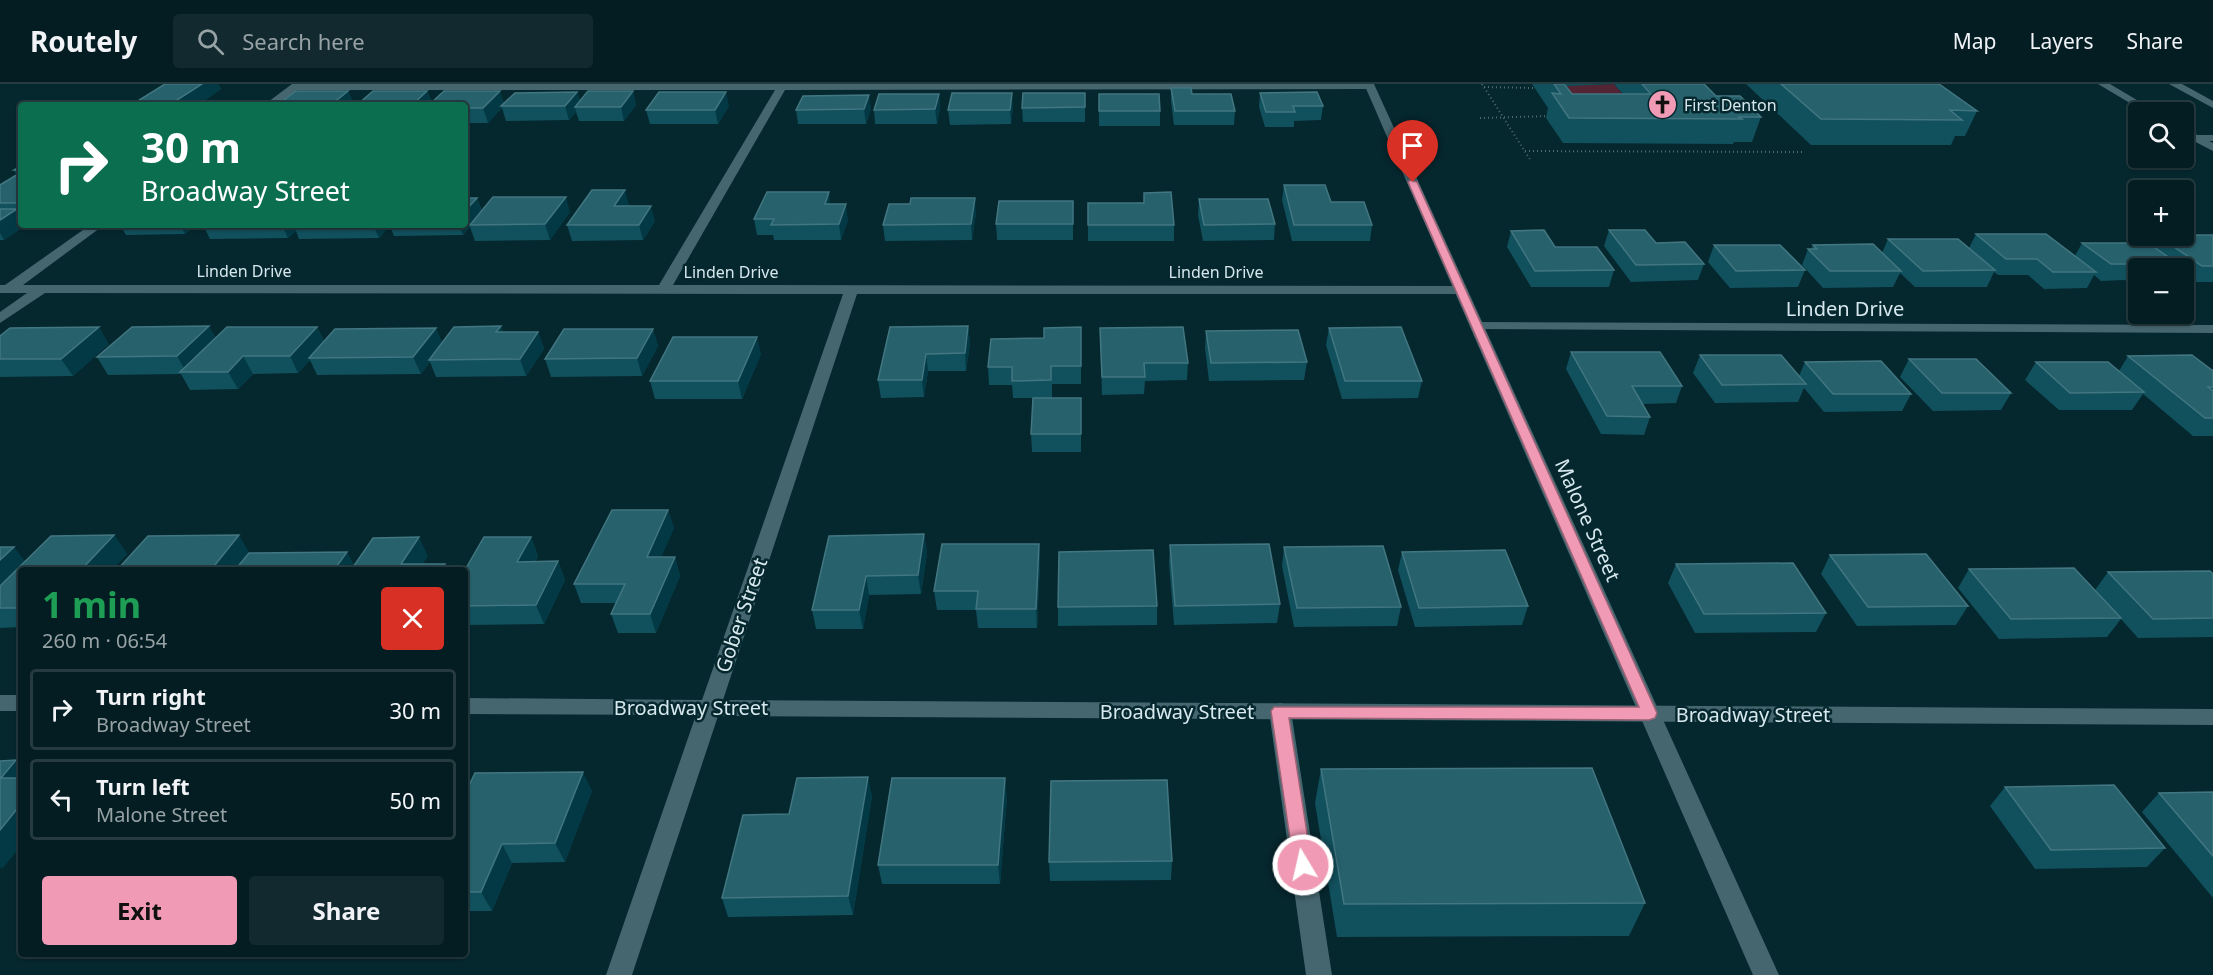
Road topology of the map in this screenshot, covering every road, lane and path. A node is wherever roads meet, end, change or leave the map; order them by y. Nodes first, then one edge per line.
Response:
1 (2103, 84) edge
2 (2174, 84) edge
3 (297, 85) edge
4 (782, 85) edge
5 (1370, 85) edge
6 (1483, 86) edge
7 (1534, 88) dead end
8 (273, 102) edge
9 (2134, 102) edge
10 (2213, 105) edge
11 (1554, 116) edge
12 (1480, 118) dead end
13 (1503, 118) junction
14 (2196, 138) joint
15 (2213, 138) edge
16 (2213, 148) edge
17 (1525, 152) junction
18 (1804, 152) dead end
19 (1531, 161) dead end
20 (94, 228) edge
21 (4, 289) edge
22 (42, 289) junction
23 (664, 290) junction
24 (850, 290) junction
25 (1461, 290) junction
26 (0, 319) edge
27 (1477, 326) junction
28 (2213, 329) edge
29 (0, 703) edge
30 (18, 703) edge
31 (468, 706) edge
32 (710, 707) junction
33 (1280, 711) junction
34 (1649, 713) junction
35 (2213, 717) edge
36 (620, 975) edge
37 (1319, 975) edge
38 (1766, 975) edge

1 - 9 street
2 - 10 street
3 - 4 street
3 - 8 street
4 - 5 street
4 - 23 street
5 - 25 street, Malone Street
6 - 7 path
6 - 13 path
11 - 13 path
12 - 13 path
13 - 17 path
14 - 15 street
14 - 16 street
17 - 18 path
17 - 19 path
20 - 21 street
21 - 22 street, Linden Drive
22 - 23 street, Linden Drive
22 - 26 street
23 - 24 street, Linden Drive
24 - 25 street, Linden Drive
24 - 32 street, Gober Street
25 - 27 street, Malone Street
27 - 28 street, Linden Drive
27 - 34 street, Malone Street
29 - 30 street
31 - 32 street, Broadway Street
32 - 33 street, Broadway Street
32 - 36 street, Gober Street
33 - 34 street, Broadway Street
33 - 37 street
34 - 35 street, Broadway Street
34 - 38 street, Malone Street

